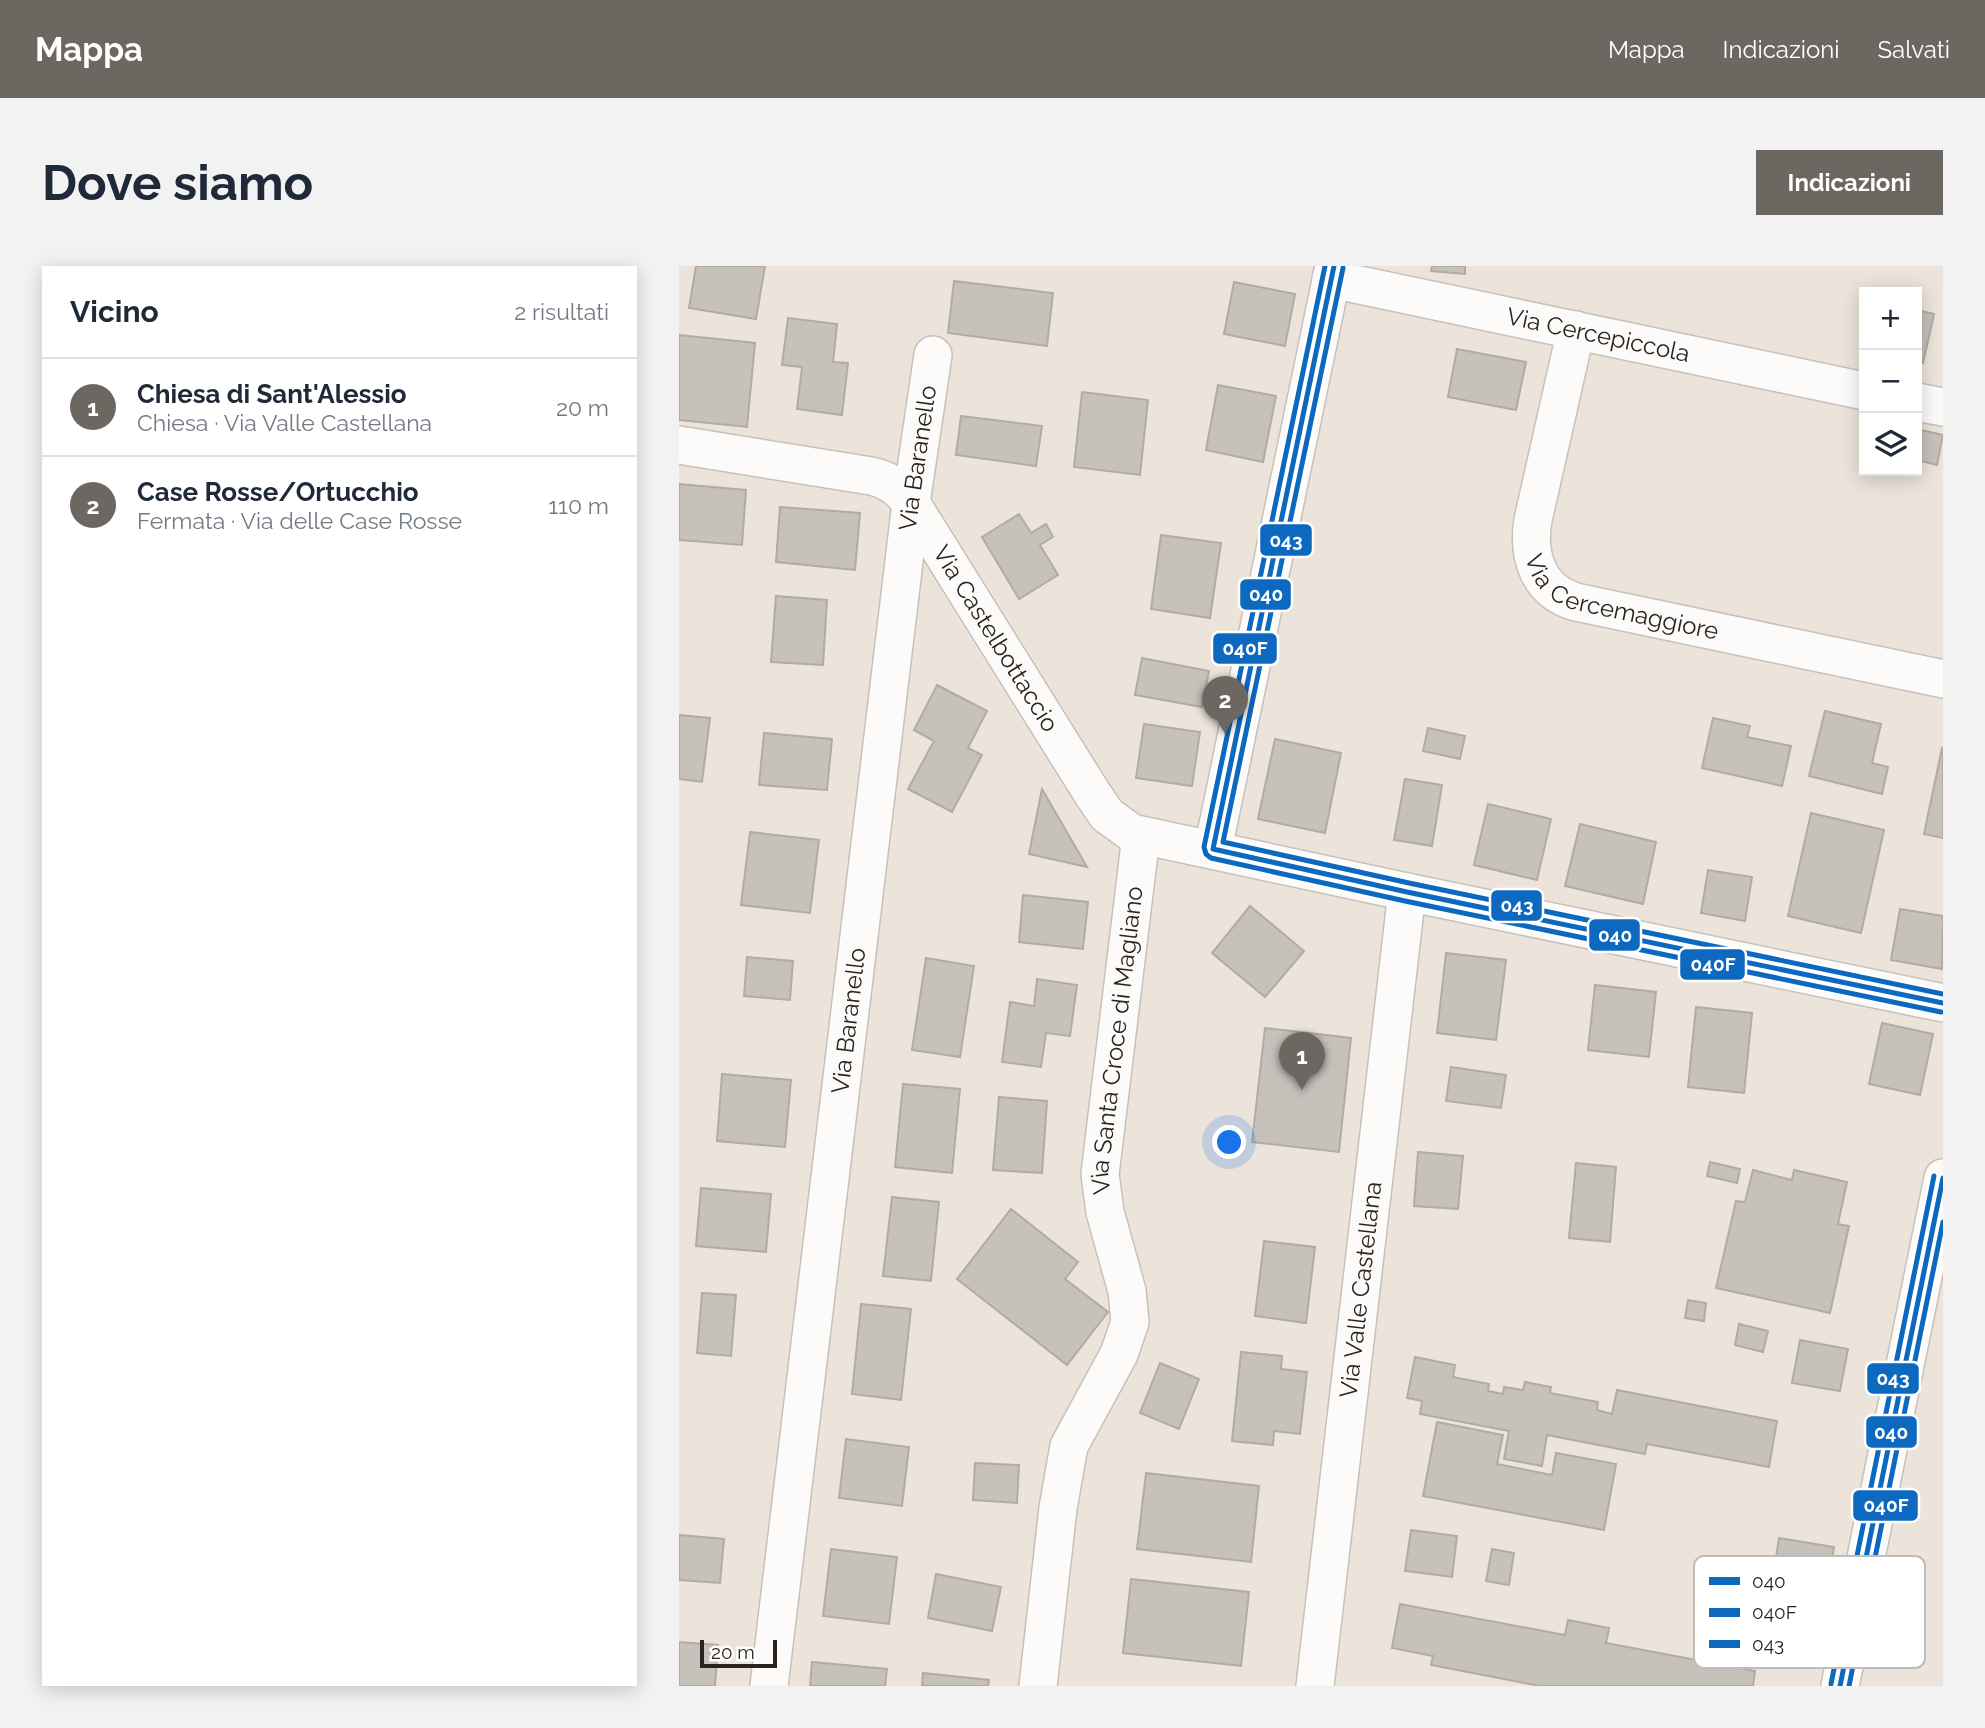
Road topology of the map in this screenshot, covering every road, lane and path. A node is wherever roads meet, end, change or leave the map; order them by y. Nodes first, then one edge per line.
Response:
1 (1332, 272) edge
2 (1576, 330) junction
3 (933, 355) dead end
4 (1859, 390) edge
5 (1922, 403) edge
6 (1943, 407) edge
7 (679, 445) edge
8 (911, 503) junction
9 (1943, 679) edge
10 (1141, 836) junction
11 (1213, 849) junction
12 (1407, 892) junction
13 (1943, 1003) edge
14 (1943, 1178) edge
15 (1932, 1291) edge
16 (1870, 1556) edge
17 (1844, 1668) edge
18 (769, 1686) edge
19 (1038, 1686) edge
20 (1315, 1686) edge
21 (1840, 1686) edge

1 - 2 street, Via Cercepiccola
1 - 11 street
2 - 4 street, Via Cercepiccola
2 - 9 street, Via Cercemaggiore
3 - 8 street, Via Baranello
5 - 6 street
7 - 8 street, Via Castelbottaccio
8 - 10 street, Via Castelbottaccio
8 - 18 street, Via Baranello
10 - 11 street, Via Castelbottaccio
10 - 19 street, Via Santa Croce di Magliano
11 - 12 street, Via Castelbottaccio
12 - 13 street, Via Castelbottaccio
12 - 20 street, Via Valle Castellana
14 - 15 street
15 - 16 street
17 - 21 street

